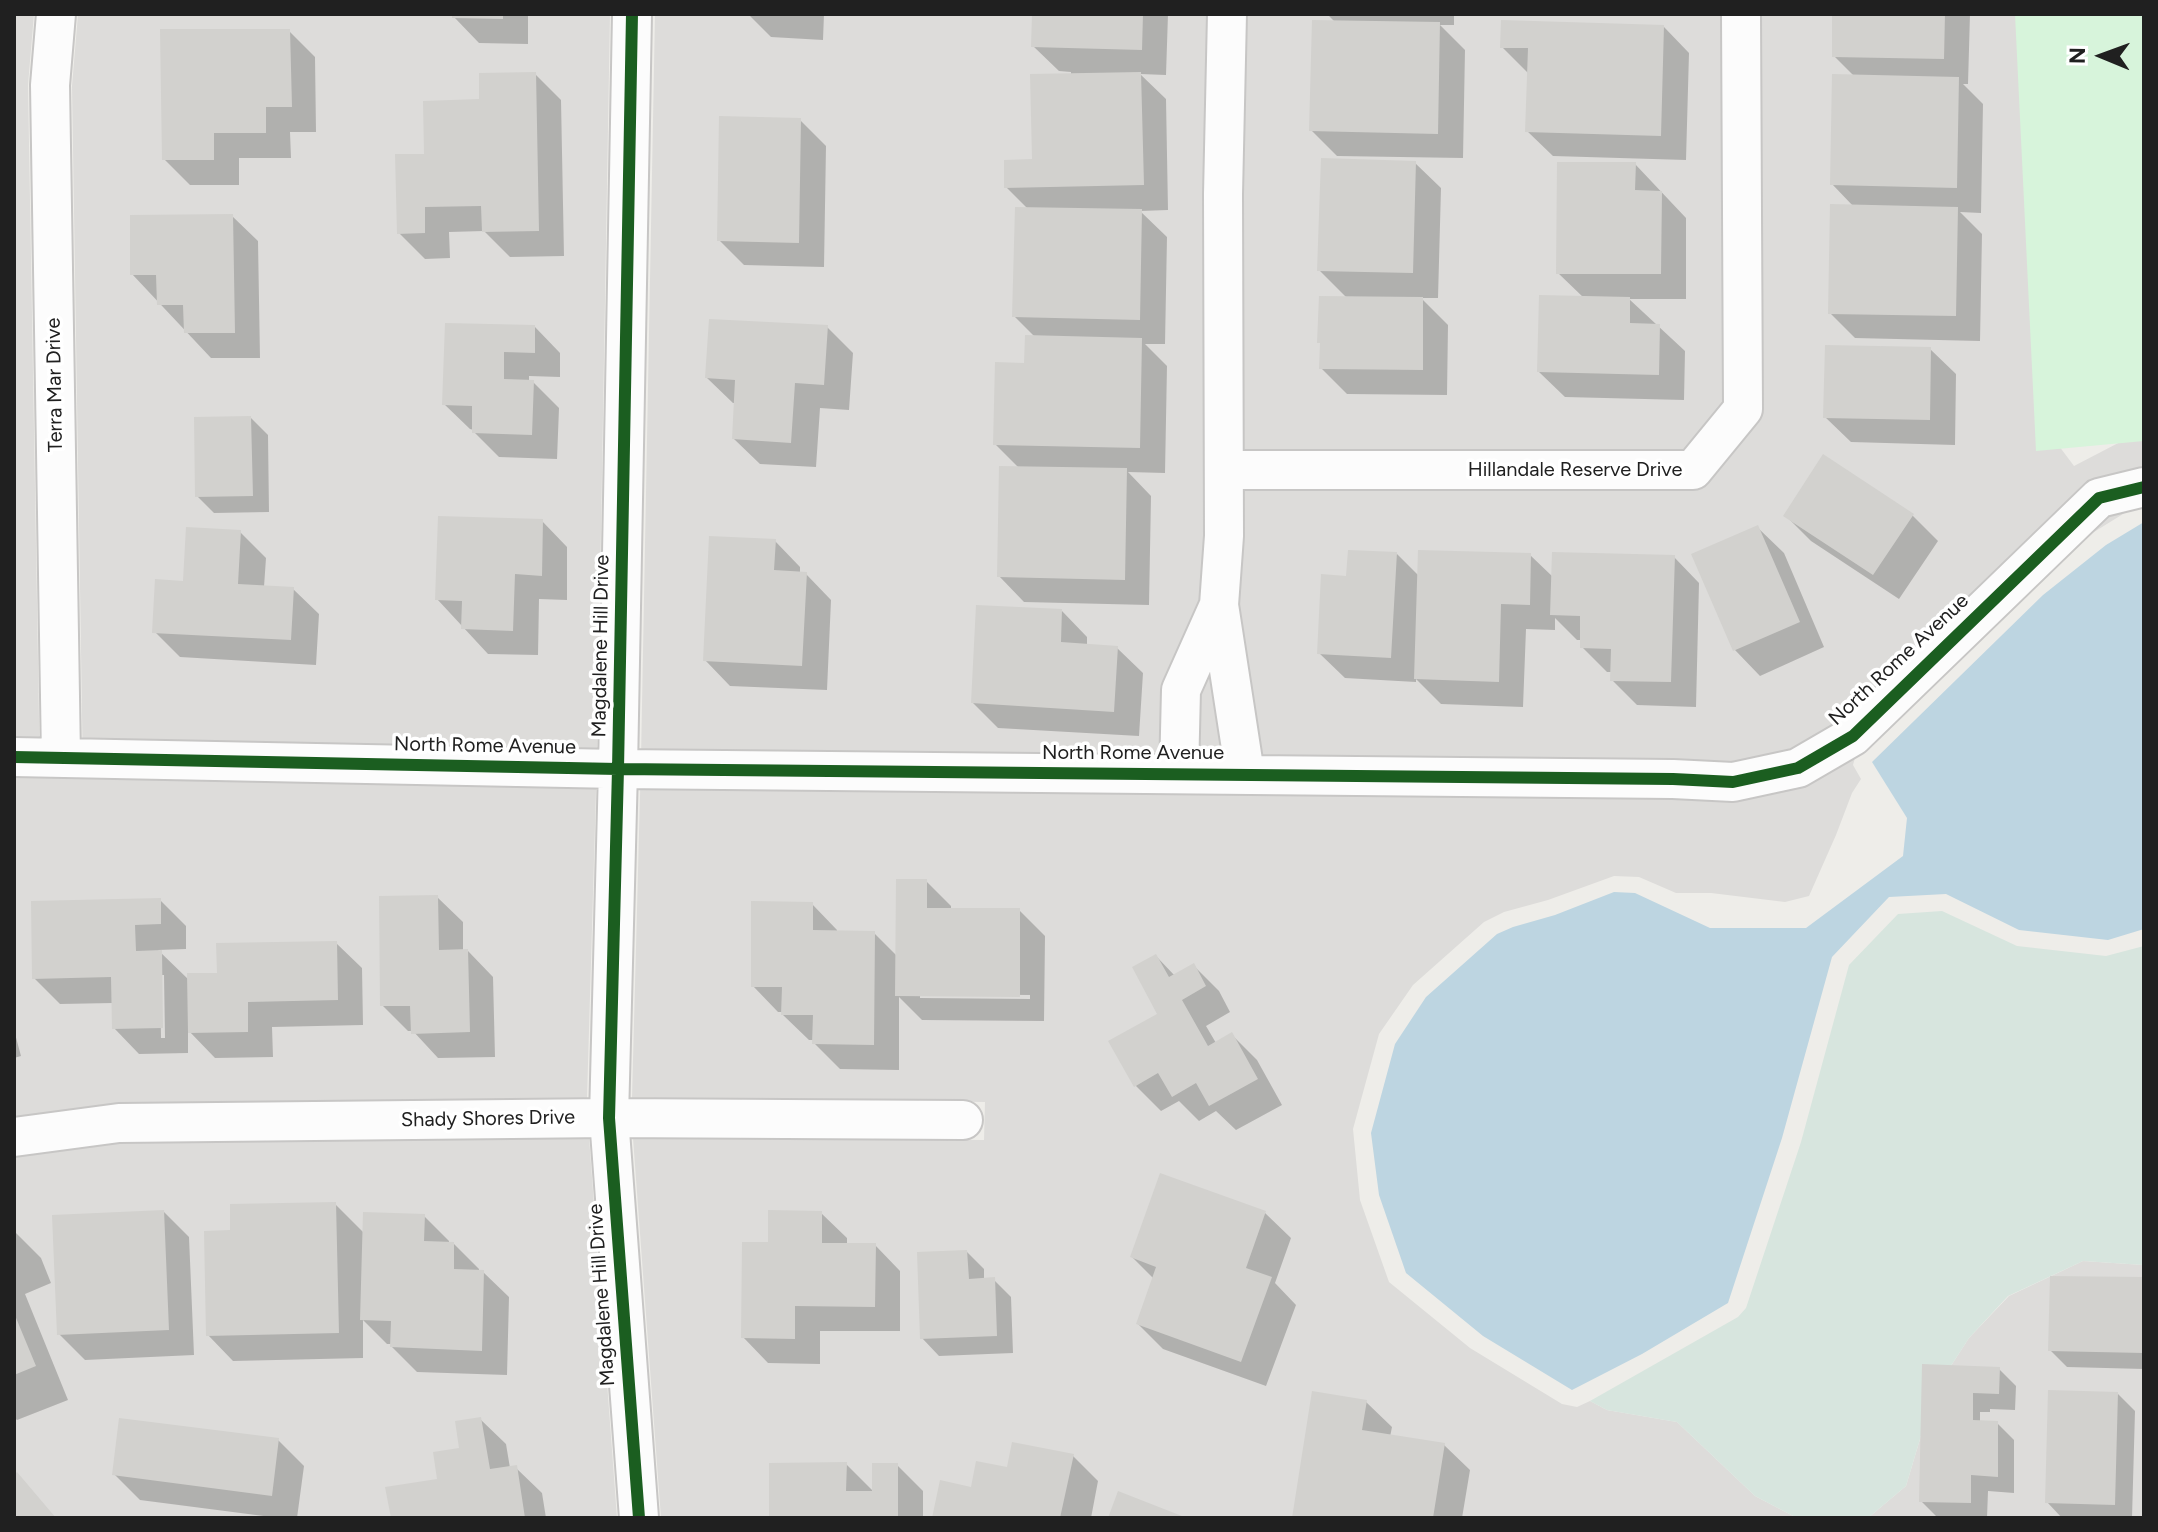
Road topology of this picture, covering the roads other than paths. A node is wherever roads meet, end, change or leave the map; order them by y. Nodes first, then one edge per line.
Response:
1 (56, 14) edge
2 (632, 14) edge
3 (1227, 14) edge
4 (1741, 14) edge
5 (1224, 470) junction
6 (2144, 487) edge
7 (1219, 605) junction
8 (14, 757) edge
9 (61, 757) junction
10 (618, 769) junction
11 (1179, 774) junction
12 (1245, 774) junction
13 (609, 1118) junction
14 (963, 1120) dead end
15 (14, 1137) edge
16 (639, 1518) edge

1 - 9 street, Terra Mar Drive
2 - 10 street, Magdalene Hill Drive
3 - 5 street
4 - 5 street, Hillandale Reserve Drive
5 - 7 street
6 - 12 street, North Rome Avenue
7 - 11 street
7 - 12 street
8 - 9 street, North Rome Avenue
9 - 10 street, North Rome Avenue
10 - 11 street, North Rome Avenue
10 - 13 street, Magdalene Hill Drive
11 - 12 street, North Rome Avenue
13 - 14 street, Shady Shores Drive
13 - 15 street, Shady Shores Drive
13 - 16 street, Magdalene Hill Drive

